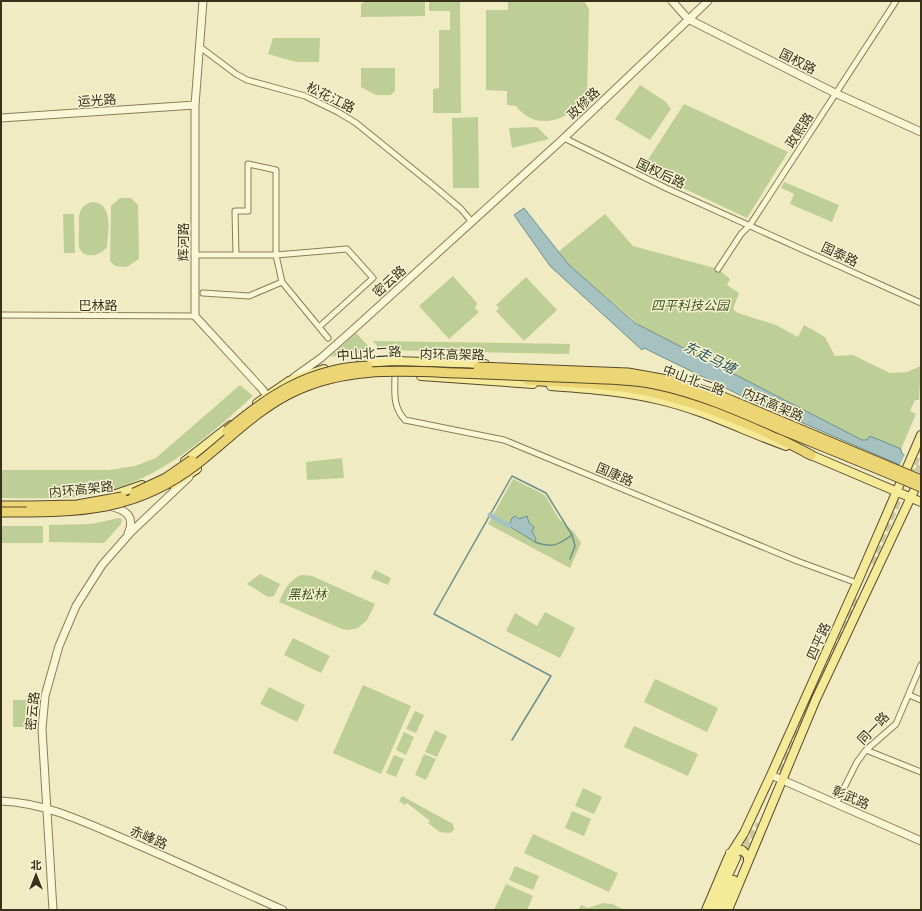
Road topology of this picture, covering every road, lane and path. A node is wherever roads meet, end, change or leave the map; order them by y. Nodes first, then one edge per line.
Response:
1 (203, 1) edge
2 (672, 1) edge
3 (708, 1) edge
4 (896, 1) edge
5 (688, 19) junction
6 (200, 47) junction
7 (836, 93) junction
8 (195, 105) junction
9 (1, 118) edge
10 (921, 132) edge
11 (564, 138) junction
12 (472, 222) junction
13 (750, 225) junction
14 (195, 255) junction
15 (236, 255) junction
16 (276, 255) junction
17 (718, 269) dead end
18 (282, 282) junction
19 (203, 293) dead end
20 (921, 303) edge
21 (1, 315) edge
22 (195, 316) junction
23 (319, 327) junction
24 (328, 338) dead end
25 (321, 358) junction
26 (322, 369) junction
27 (442, 372) junction
28 (395, 374) junction
29 (289, 381) junction
30 (267, 395) junction
31 (274, 406) junction
32 (921, 436) edge
33 (811, 455) junction
34 (198, 468) junction
35 (921, 476) tunnel mouth
36 (902, 481) junction
37 (919, 486) edge
38 (897, 491) junction
39 (910, 497) junction
40 (921, 502) edge
41 (1, 503) edge
42 (1, 506) edge
43 (113, 507) junction
44 (1, 512) edge
45 (126, 536) junction
46 (857, 583) junction
47 (921, 665) edge
48 (909, 695) junction
49 (921, 700) edge
50 (866, 750) junction
51 (921, 772) edge
52 (771, 776) junction
53 (782, 781) junction
54 (1, 801) edge
55 (836, 804) junction
56 (46, 808) junction
57 (921, 841) edge
58 (739, 858) junction
59 (53, 910) edge
60 (283, 910) edge
61 (706, 910) edge
62 (712, 910) edge
63 (720, 910) edge
64 (728, 910) edge

1 - 6 street
2 - 5 street, 国权路
3 - 5 street, 政修路
4 - 7 street, 政熙路
5 - 7 street, 国权路
5 - 11 street, 政修路
6 - 8 street, 辉河路
6 - 12 street, 松花江路
7 - 10 street, 国权路
7 - 13 street, 政熙路
8 - 9 street, 运光路
8 - 14 street, 辉河路
11 - 12 street, 政修路
11 - 13 street, 国权后路
12 - 25 street, 密云路
13 - 17 street, 政熙路
13 - 20 street, 国泰路
14 - 15 street
14 - 22 street, 辉河路
15 - 16 street
15 - 16 street
16 - 18 street
16 - 23 street
18 - 19 street
18 - 23 street
21 - 22 street, 巴林路
22 - 30 street
23 - 24 street
25 - 26 street
25 - 29 street, 密云路
26 - 29 main road, 中山北二路
26 - 36 main road, 中山北二路
27 - 33 highway, bridge
27 - 37 highway, 内环高架路, bridge
27 - 44 highway, 内环高架路, bridge
28 - 31 main road, 中山北二路
28 - 33 main road, 中山北二路
28 - 46 street, 国康路
29 - 30 main road, 中山北二路
30 - 31 street
30 - 41 main road, 中山北二路
31 - 34 main road, 中山北二路
32 - 36 main road, 四平路
33 - 38 main road, 中山北二路
34 - 43 main road, 中山北二路
34 - 45 street, 密云路
35 - 37 main road, 四平路
36 - 37 main road, 中山北二路
36 - 38 main road, 四平路
37 - 39 main road, 四平路
37 - 42 highway, 内环高架路, bridge
38 - 39 main road, 中山北二路
38 - 46 main road, 四平路
39 - 40 main road, 中山北二路
39 - 53 main road, 四平路
43 - 44 main road, 中山北二路
43 - 45 street
45 - 56 street, 密云路
46 - 52 main road, 四平路
47 - 48 street, 同一路
48 - 49 street
48 - 50 street, 同一路
50 - 51 street
50 - 55 street, 同一路
52 - 53 street, 彰武路
52 - 58 main road, 四平路
53 - 55 street, 彰武路
53 - 58 main road, 四平路
54 - 56 street, 赤峰路
55 - 57 street, 彰武路
56 - 59 street, 密云路
56 - 60 street, 赤峰路
58 - 61 main road, 四平路
58 - 62 main road
58 - 63 main road
58 - 64 main road, 四平路

